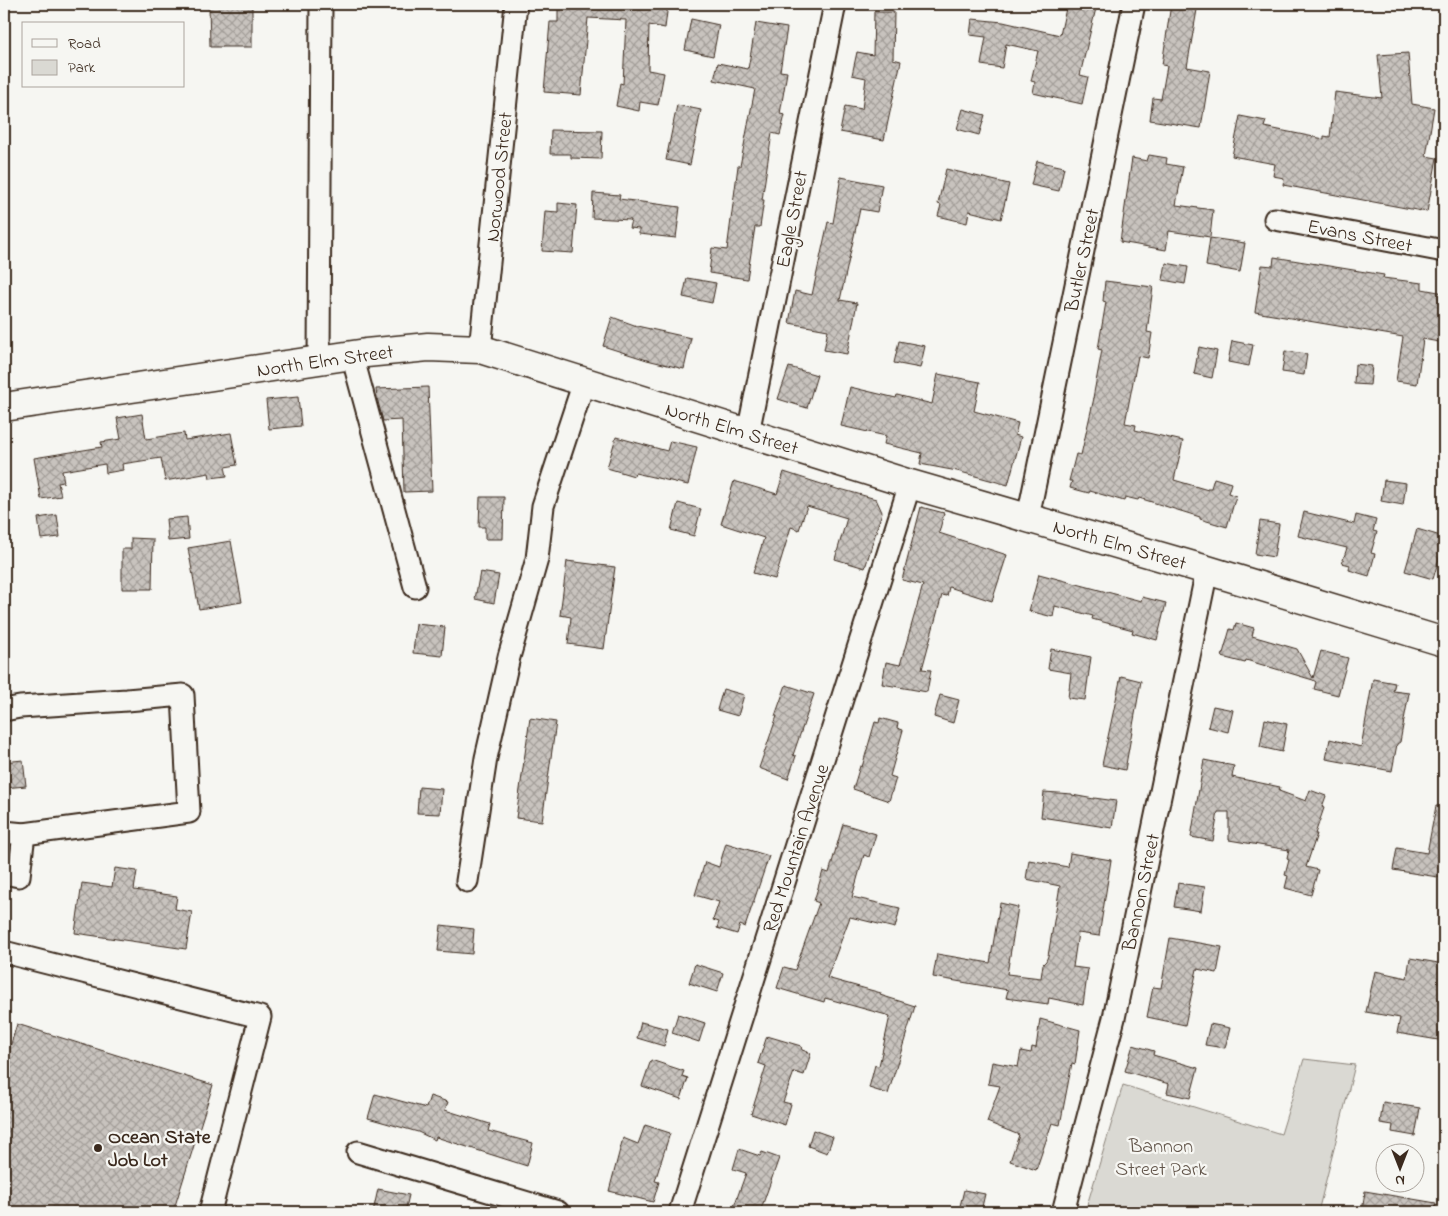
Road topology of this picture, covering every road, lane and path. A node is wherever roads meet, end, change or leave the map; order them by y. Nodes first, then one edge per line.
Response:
1 (320, 4) edge
2 (516, 4) edge
3 (835, 4) edge
4 (1134, 4) edge
5 (1276, 219) dead end
6 (1444, 251) edge
7 (480, 350) junction
8 (352, 355) junction
9 (319, 361) junction
10 (584, 382) junction
11 (4, 407) edge
12 (748, 433) junction
13 (910, 484) junction
14 (1028, 517) junction
15 (1207, 570) junction
16 (415, 587) dead end
17 (1444, 642) edge
18 (4, 710) edge
19 (14, 832) edge
20 (4, 873) edge
21 (467, 881) dead end
22 (4, 952) edge
23 (358, 1152) dead end
24 (210, 1212) edge
25 (558, 1212) edge
26 (680, 1212) edge
27 (1063, 1212) edge

1 - 9 street
2 - 7 street, Norwood Street
3 - 12 street, Eagle Street
4 - 14 street, Butler Street
5 - 6 street, Evans Street
7 - 8 main road, North Elm Street
7 - 10 main road, North Elm Street
8 - 9 main road, North Elm Street
8 - 16 street
9 - 11 main road, North Elm Street
10 - 12 main road, North Elm Street
10 - 21 street
12 - 13 main road, North Elm Street
13 - 14 main road, North Elm Street
13 - 26 street, Red Mountain Avenue
14 - 15 main road, North Elm Street
15 - 17 main road, North Elm Street
15 - 27 street, Bannon Street
18 - 19 street
19 - 20 street
22 - 24 street
23 - 25 street

